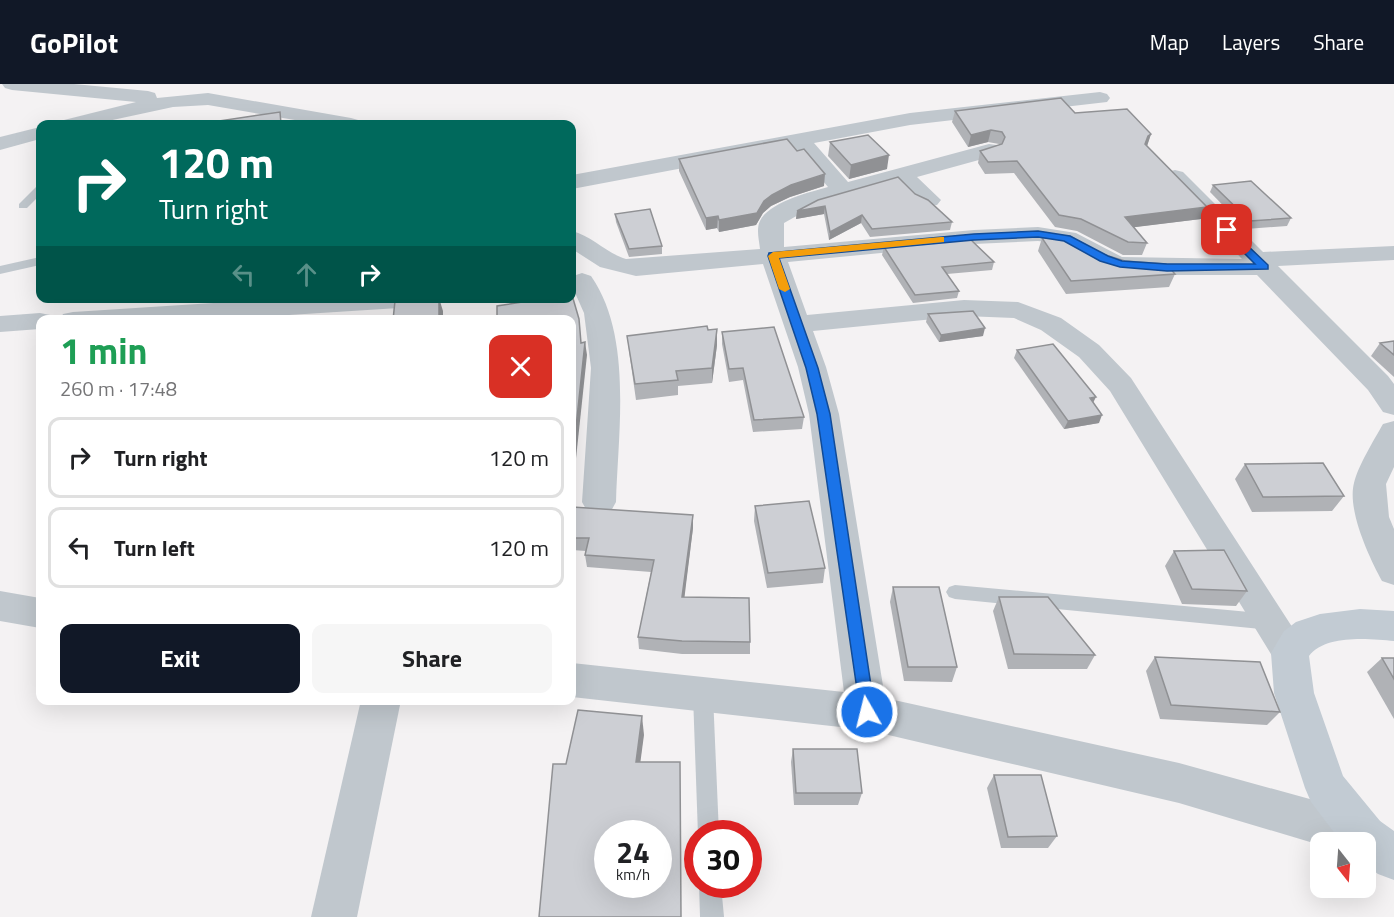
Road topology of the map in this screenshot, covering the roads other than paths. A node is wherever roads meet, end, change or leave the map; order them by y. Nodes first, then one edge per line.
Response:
1 (12, 84) edge
2 (1100, 98) dead end
3 (173, 101) junction
4 (87, 120) edge
5 (328, 120) edge
6 (36, 134) edge
7 (798, 139) junction
8 (0, 144) edge
9 (989, 150) edge
10 (1161, 162) edge
11 (900, 173) junction
12 (576, 181) edge
13 (843, 190) junction
14 (36, 193) edge
15 (929, 200) edge
16 (22, 206) dead end
17 (576, 241) edge
18 (1394, 253) edge
19 (773, 256) junction
20 (36, 262) edge
21 (1260, 263) junction
22 (636, 268) junction
23 (0, 270) edge
24 (577, 282) edge
25 (349, 303) edge
26 (154, 315) edge
27 (36, 321) edge
28 (0, 324) edge
29 (797, 324) junction
30 (1394, 405) edge
31 (1394, 432) edge
32 (599, 502) dead end
33 (1394, 572) edge
34 (955, 592) dead end
35 (0, 606) edge
36 (36, 612) edge
37 (1394, 626) edge
38 (1280, 638) junction
39 (576, 680) edge
40 (703, 694) junction
41 (380, 705) edge
42 (867, 712) junction
43 (708, 820) edge
44 (1379, 847) edge
45 (711, 898) edge
46 (334, 917) edge
47 (712, 917) edge

1 - 3 street
2 - 7 street
3 - 4 street
3 - 5 street
6 - 8 street
7 - 12 street
7 - 13 street
9 - 11 street
10 - 21 street
11 - 13 street
11 - 15 street
13 - 19 street
14 - 16 lane
17 - 22 street
18 - 21 street
19 - 21 street
19 - 22 street
19 - 29 street
20 - 23 lane
21 - 30 street
22 - 24 street
24 - 32 street
25 - 26 street
27 - 28 street
29 - 38 street
29 - 42 street
31 - 33 street
34 - 38 lane
35 - 36 street
37 - 38 main road
38 - 44 main road
39 - 40 street
40 - 42 street
40 - 43 lane
41 - 46 street
42 - 44 street
45 - 47 lane

